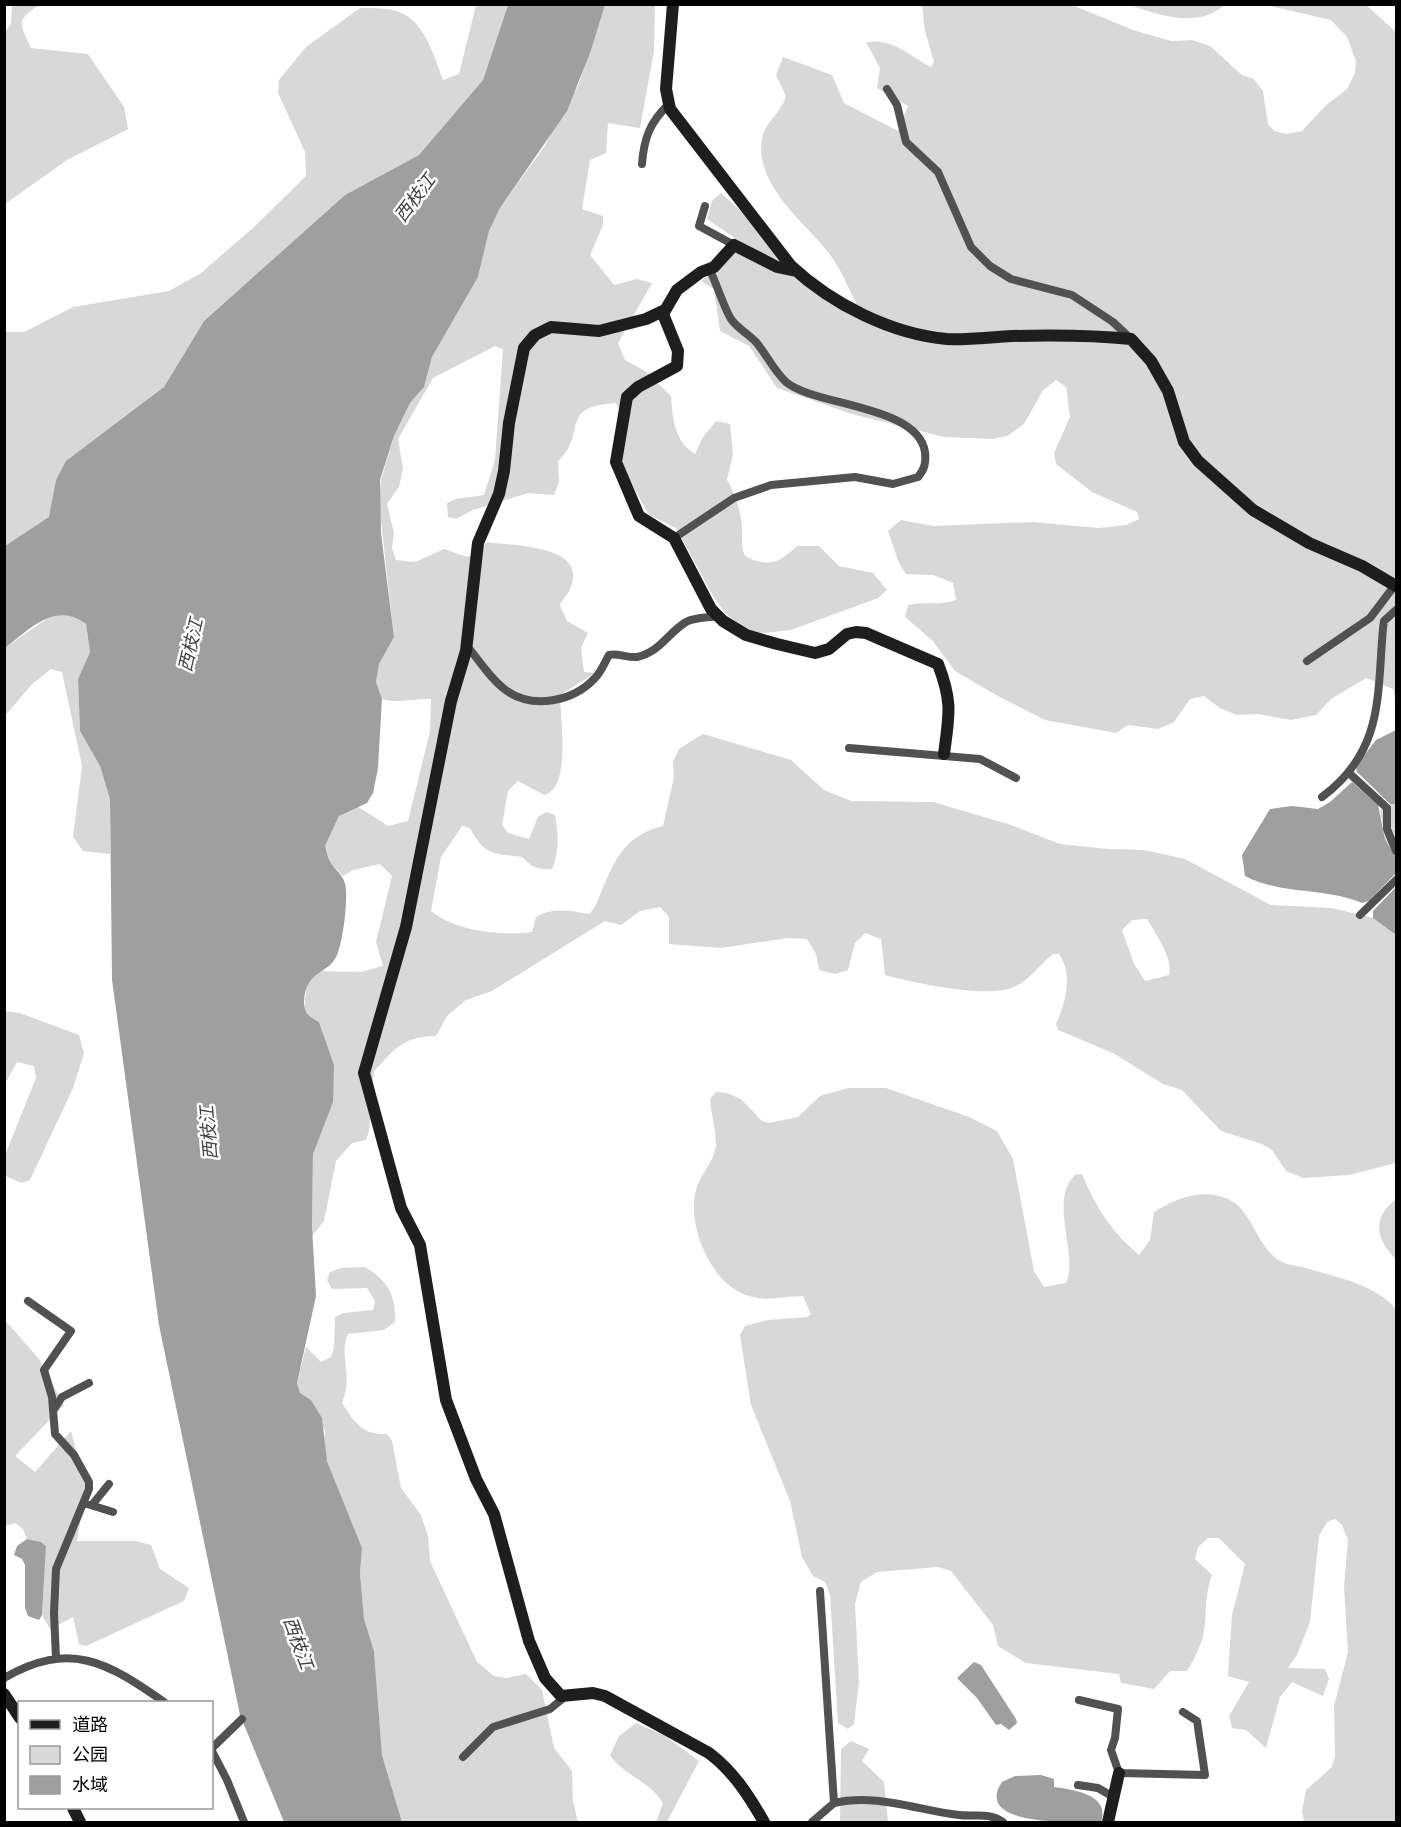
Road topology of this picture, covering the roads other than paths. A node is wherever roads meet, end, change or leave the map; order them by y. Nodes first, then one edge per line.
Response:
1 (673, 4) edge
2 (887, 89) dead end
3 (669, 104) junction
4 (642, 164) dead end
5 (705, 206) dead end
6 (734, 245) junction
7 (710, 268) junction
8 (796, 271) junction
9 (665, 310) junction
10 (1131, 339) junction
11 (674, 538) junction
12 (1396, 585) edge
13 (1396, 610) edge
14 (718, 616) junction
15 (467, 646) junction
16 (1307, 660) dead end
17 (849, 748) dead end
18 (944, 754) junction
19 (1349, 773) junction
20 (1016, 778) dead end
21 (1322, 797) dead end
22 (1396, 851) edge
23 (1396, 880) edge
24 (1360, 915) dead end
25 (28, 1300) dead end
26 (89, 1383) dead end
27 (54, 1409) junction
28 (109, 1484) dead end
29 (88, 1504) junction
30 (113, 1512) dead end
31 (820, 1591) dead end
32 (56, 1658) junction
33 (4, 1678) edge
34 (4, 1694) edge
35 (566, 1696) junction
36 (1079, 1700) dead end
37 (162, 1701) edge
38 (1183, 1712) dead end
39 (18, 1715) edge
40 (242, 1719) dead end
41 (213, 1749) edge
42 (213, 1752) edge
43 (463, 1757) dead end
44 (1119, 1773) junction
45 (1078, 1785) dead end
46 (1115, 1798) junction
47 (834, 1803) junction
48 (244, 1822) edge
49 (764, 1822) edge
50 (812, 1822) edge
51 (1003, 1822) edge
52 (1108, 1822) edge

1 - 3 street
2 - 10 street
3 - 4 street
3 - 8 street
5 - 6 street
6 - 7 street
6 - 8 street
7 - 9 street
7 - 11 street
8 - 10 street
9 - 11 street
9 - 15 street
10 - 12 street
11 - 14 street
12 - 16 street
13 - 19 street
14 - 15 street
14 - 18 street
15 - 35 street
17 - 18 street
18 - 20 street
19 - 21 street
19 - 22 street
23 - 24 street
25 - 27 street
26 - 27 street
27 - 29 street
28 - 29 street
29 - 30 street
29 - 32 street
31 - 47 street
32 - 33 street
32 - 37 street
34 - 39 street
35 - 43 street
35 - 49 street
36 - 44 street
38 - 44 street
40 - 41 street
42 - 48 street
44 - 46 street
45 - 46 street
46 - 52 street
47 - 50 street
47 - 51 street

